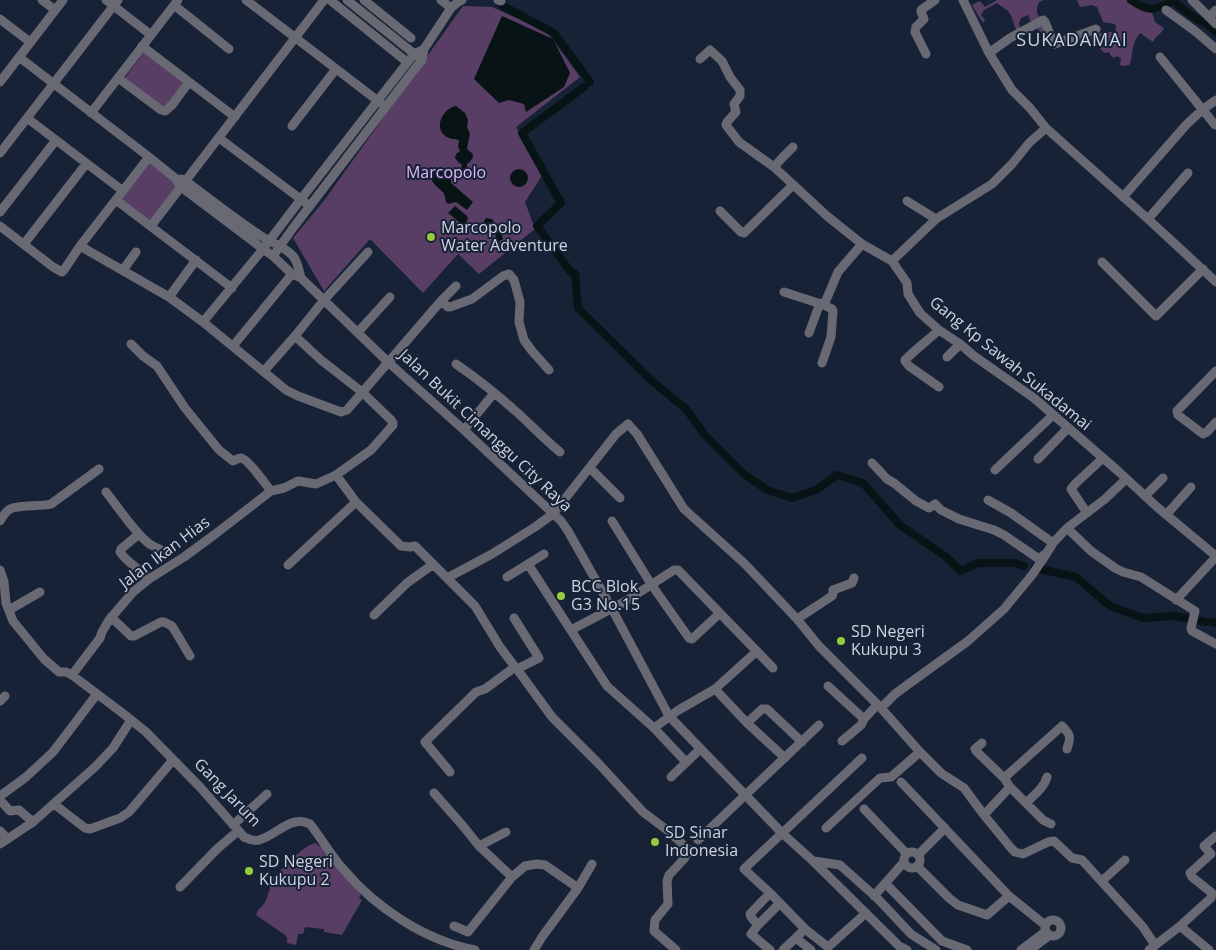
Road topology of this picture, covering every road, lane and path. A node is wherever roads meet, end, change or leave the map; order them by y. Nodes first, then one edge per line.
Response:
1 (42, 0) edge
2 (63, 0) edge
3 (246, 0) edge
4 (324, 0) edge
5 (330, 0) edge
6 (347, 0) edge
7 (364, 0) edge
8 (442, 0) edge
9 (462, 0) edge
10 (935, 0) edge
11 (963, 0) edge
12 (1192, 0) edge
13 (112, 2) edge
14 (176, 2) edge
15 (452, 8) junction
16 (55, 10) junction
17 (1166, 10) dead end
18 (1216, 10) edge
19 (1209, 17) junction
20 (0, 19) edge
21 (1216, 24) edge
22 (1096, 29) dead end
23 (151, 34) junction
24 (411, 38) dead end
25 (296, 39) junction
26 (30, 42) junction
27 (142, 46) junction
28 (229, 49) dead end
29 (424, 49) junction
30 (1216, 49) edge
31 (989, 53) junction
32 (414, 54) junction
33 (926, 54) dead end
34 (19, 57) junction
35 (1160, 57) dead end
36 (700, 59) dead end
37 (422, 60) junction
38 (407, 62) junction
39 (4, 70) edge
40 (336, 70) junction
41 (118, 78) junction
42 (0, 82) edge
43 (189, 82) junction
44 (54, 84) junction
45 (1216, 100) edge
46 (378, 101) junction
47 (386, 107) junction
48 (1202, 110) junction
49 (91, 113) junction
50 (235, 117) junction
51 (27, 118) junction
52 (1215, 125) dead end
53 (292, 126) dead end
54 (1046, 128) junction
55 (219, 138) junction
56 (56, 140) junction
57 (793, 147) dead end
58 (0, 153) edge
59 (149, 157) junction
60 (86, 164) junction
61 (774, 167) junction
62 (1188, 173) dead end
63 (184, 184) junction
64 (793, 185) junction
65 (123, 191) junction
66 (1123, 197) junction
67 (116, 200) junction
68 (301, 200) junction
69 (907, 201) dead end
70 (310, 206) junction
71 (720, 211) dead end
72 (0, 212) edge
73 (936, 219) junction
74 (1148, 219) junction
75 (0, 226) edge
76 (151, 226) junction
77 (270, 240) junction
78 (24, 244) junction
79 (862, 244) junction
80 (80, 246) junction
81 (280, 246) junction
82 (263, 249) junction
83 (136, 252) dead end
84 (368, 252) dead end
85 (273, 256) junction
86 (196, 260) junction
87 (892, 261) junction
88 (1102, 262) dead end
89 (123, 270) junction
90 (1203, 270) junction
91 (296, 276) junction
92 (1214, 277) edge
93 (456, 286) dead end
94 (232, 288) junction
95 (784, 292) dead end
96 (169, 297) junction
97 (390, 297) dead end
98 (324, 300) junction
99 (441, 301) junction
100 (822, 304) junction
101 (203, 322) junction
102 (939, 330) junction
103 (358, 332) junction
104 (809, 333) dead end
105 (295, 336) junction
106 (131, 344) dead end
107 (960, 344) junction
108 (233, 346) junction
109 (947, 357) dead end
110 (388, 362) junction
111 (822, 363) dead end
112 (456, 364) dead end
113 (549, 370) dead end
114 (264, 371) junction
115 (1216, 372) edge
116 (939, 387) dead end
117 (362, 392) junction
118 (494, 393) junction
119 (1053, 415) junction
120 (1216, 422) edge
121 (1068, 428) junction
122 (464, 430) junction
123 (560, 452) dead end
124 (1102, 458) junction
125 (1038, 459) dead end
126 (872, 463) dead end
127 (590, 468) junction
128 (99, 469) dead end
129 (995, 470) dead end
130 (336, 475) junction
131 (1163, 478) dead end
132 (1126, 479) junction
133 (1191, 487) dead end
134 (271, 491) junction
135 (106, 492) dead end
136 (1145, 496) junction
137 (620, 498) dead end
138 (988, 500) dead end
139 (356, 502) junction
140 (1087, 513) junction
141 (2, 514) edge
142 (553, 514) junction
143 (1166, 515) junction
144 (612, 521) dead end
145 (1067, 528) junction
146 (139, 534) junction
147 (1051, 547) junction
148 (161, 550) dead end
149 (544, 554) dead end
150 (1216, 557) edge
151 (528, 564) junction
152 (288, 565) dead end
153 (432, 565) junction
154 (0, 570) edge
155 (507, 577) dead end
156 (447, 578) junction
157 (854, 578) dead end
158 (149, 579) junction
159 (652, 584) junction
160 (40, 592) dead end
161 (1176, 600) junction
162 (5, 606) edge
163 (612, 609) junction
164 (720, 613) junction
165 (374, 615) dead end
166 (111, 617) junction
167 (514, 618) dead end
168 (797, 619) junction
169 (571, 630) junction
170 (1216, 644) edge
171 (757, 651) junction
172 (190, 656) dead end
173 (516, 668) junction
174 (773, 668) dead end
175 (72, 675) junction
176 (828, 686) dead end
177 (715, 689) junction
178 (97, 694) junction
179 (879, 706) junction
180 (669, 716) junction
181 (864, 719) junction
182 (131, 720) junction
183 (747, 723) junction
184 (819, 725) dead end
185 (654, 728) junction
186 (842, 741) dead end
187 (802, 742) junction
188 (982, 743) dead end
189 (1068, 749) dead end
190 (920, 752) junction
191 (696, 753) dead end
192 (785, 758) junction
193 (862, 758) dead end
194 (173, 760) junction
195 (686, 762) junction
196 (450, 772) dead end
197 (671, 777) dead end
198 (1004, 778) junction
199 (1048, 778) dead end
200 (901, 782) dead end
201 (1010, 787) junction
202 (434, 793) dead end
203 (267, 794) dead end
204 (745, 795) junction
205 (0, 798) edge
206 (1026, 803) junction
207 (54, 804) junction
208 (864, 809) dead end
209 (984, 815) junction
210 (33, 822) junction
211 (1050, 824) dead end
212 (236, 828) junction
213 (826, 828) dead end
214 (945, 828) junction
215 (0, 831) edge
216 (506, 832) dead end
217 (782, 833) junction
218 (1216, 836) edge
219 (8, 839) junction
220 (698, 840) dead end
221 (0, 844) edge
222 (479, 846) junction
223 (1125, 860) dead end
224 (814, 861) junction
225 (909, 862) junction
226 (592, 864) dead end
227 (512, 877) junction
228 (1102, 881) junction
229 (887, 885) junction
230 (180, 887) dead end
231 (578, 888) junction
232 (770, 893) junction
233 (1009, 896) junction
234 (876, 898) junction
235 (780, 903) junction
236 (866, 913) junction
237 (758, 925) junction
238 (454, 926) dead end
239 (1180, 926) junction
240 (804, 929) junction
241 (796, 938) junction
242 (829, 948) edge
243 (1152, 948) edge
244 (475, 950) edge
245 (534, 950) edge
246 (676, 950) edge
247 (770, 950) edge
248 (783, 950) edge
249 (811, 950) edge
250 (907, 950) edge
251 (936, 950) edge
252 (967, 950) edge
253 (1024, 950) edge
254 (1210, 950) edge

1 - 16 street
2 - 16 street
3 - 25 street
4 - 25 street
5 - 38 street
6 - 32 street
7 - 24 street
8 - 15 street
9 - 15 street
10 - 33 street
11 - 31 street
12 - 19 street
13 - 23 street
13 - 44 street
14 - 23 street
14 - 28 street
15 - 29 street
16 - 26 street
17 - 30 street
18 - 19 street
19 - 21 street
20 - 26 street
22 - 31 street
23 - 27 street
25 - 40 street
25 - 50 street
26 - 34 street
27 - 41 street
27 - 43 street
29 - 32 street
29 - 37 street
31 - 54 street
32 - 37 street
32 - 38 street
34 - 39 street
34 - 44 street
35 - 48 street
36 - 61 street
37 - 47 street
38 - 46 street
39 - 42 street
40 - 46 street
40 - 53 street
41 - 43 street
41 - 49 street
43 - 50 street
44 - 49 street
44 - 51 street
45 - 48 street
46 - 47 street
46 - 68 street
47 - 70 street
48 - 52 street
48 - 66 street
49 - 59 street
50 - 55 street
51 - 56 street
51 - 58 street
54 - 66 street
54 - 73 street
55 - 63 street
55 - 68 street
56 - 60 street
56 - 72 street
57 - 61 street
59 - 63 street
59 - 65 street
60 - 65 street
60 - 78 street
61 - 64 street
62 - 74 street
63 - 76 street
63 - 77 street
63 - 82 street, Jalan Bukit Cimanggu City Raya
64 - 71 street
64 - 79 street
65 - 67 street
66 - 74 street
67 - 76 street
67 - 80 street
68 - 70 street
68 - 77 street
69 - 73 street
70 - 81 street
73 - 87 street
74 - 90 street
75 - 78 street
76 - 86 street
77 - 81 street
77 - 82 street
78 - 80 street
79 - 87 street
79 - 100 street
80 - 89 street
81 - 85 street
81 - 91 street
82 - 85 street, Jalan Bukit Cimanggu City Raya
82 - 94 street
83 - 89 street
84 - 98 street
85 - 91 street, Jalan Bukit Cimanggu City Raya
86 - 94 street
86 - 96 street
87 - 102 street, Gang Kp Sawah Sukadamai
88 - 90 street
89 - 96 street
90 - 92 street
91 - 98 street, Jalan Bukit Cimanggu City Raya
91 - 108 street
93 - 99 street
94 - 101 street
95 - 100 street
96 - 101 street
97 - 103 street
98 - 103 street, Jalan Bukit Cimanggu City Raya
98 - 105 street
99 - 110 street
99 - 113 street
100 - 104 street
100 - 111 street
101 - 108 street
102 - 107 street, Gang Kp Sawah Sukadamai
102 - 116 street
103 - 110 street, Jalan Bukit Cimanggu City Raya
105 - 114 street
105 - 117 street
106 - 134 street
107 - 109 street
107 - 119 street, Gang Kp Sawah Sukadamai
108 - 114 street
110 - 117 street
110 - 122 street, Jalan Bukit Cimanggu City Raya
112 - 118 street
114 - 117 street
115 - 120 street
117 - 130 street, Jalan Ikan Hias
118 - 122 street
118 - 123 street
119 - 121 street, Gang Kp Sawah Sukadamai
119 - 129 street
121 - 124 street, Gang Kp Sawah Sukadamai
121 - 125 street
122 - 142 street, Jalan Bukit Cimanggu City Raya
124 - 132 street, Gang Kp Sawah Sukadamai
124 - 140 street
126 - 147 street
127 - 137 street
127 - 142 street
127 - 168 street
128 - 141 street
130 - 134 street, Jalan Ikan Hias
130 - 139 street
131 - 136 street
132 - 136 street, Gang Kp Sawah Sukadamai
132 - 140 street
133 - 143 street
134 - 158 street, Jalan Ikan Hias
135 - 146 street
136 - 143 street, Gang Kp Sawah Sukadamai
138 - 147 street
139 - 152 street
139 - 153 street
140 - 145 street
142 - 156 street
142 - 163 street, Jalan Bukit Cimanggu City Raya
143 - 150 street, Gang Kp Sawah Sukadamai
144 - 159 street
145 - 147 street
145 - 161 street
146 - 148 street
146 - 158 street
147 - 179 street
149 - 151 street
150 - 161 street
151 - 155 street
151 - 169 street
153 - 156 street
153 - 165 street
154 - 162 street, Gang Jarum
156 - 173 street
157 - 168 street
158 - 166 street, Jalan Ikan Hias
159 - 163 street
159 - 164 street
159 - 164 street
160 - 162 street
161 - 170 street
162 - 175 street, Gang Jarum
163 - 169 street
163 - 180 street, Jalan Bukit Cimanggu City Raya
164 - 171 street
166 - 172 street
166 - 175 street, Jalan Ikan Hias
167 - 173 street
168 - 179 street
169 - 185 street
171 - 174 street
171 - 177 street
173 - 196 street
173 - 246 street
175 - 178 street, Gang Jarum
176 - 181 street
177 - 180 street
177 - 183 street
178 - 182 street, Gang Jarum
178 - 205 street
179 - 181 street
179 - 190 street
180 - 185 street
180 - 204 street, Jalan Bukit Cimanggu City Raya
181 - 186 street
182 - 194 street, Gang Jarum
182 - 207 street
183 - 187 street
183 - 192 street
184 - 187 street
185 - 195 street
187 - 192 street
188 - 198 street
189 - 198 street
190 - 209 street
190 - 213 street
191 - 195 street
192 - 204 street
193 - 217 street
194 - 207 street
194 - 212 street, Gang Jarum
195 - 197 street
198 - 201 street
199 - 206 street
200 - 214 street
201 - 206 street
201 - 209 street
202 - 222 street
203 - 212 street
204 - 217 street, Jalan Bukit Cimanggu City Raya
204 - 220 street
205 - 210 street
206 - 211 street
207 - 210 street
208 - 225 street
209 - 228 street
210 - 219 street
212 - 230 street
212 - 244 street, Gang Jarum
214 - 225 street
214 - 233 street
215 - 219 street
216 - 222 street
217 - 224 street, Jalan Bukit Cimanggu City Raya
217 - 232 street
218 - 239 street
219 - 221 street
222 - 227 street
223 - 228 street
224 - 234 street
224 - 236 street, Jalan Bukit Cimanggu City Raya
225 - 229 street
225 - 233 street
226 - 231 street
227 - 231 street
227 - 238 street
228 - 243 street
229 - 234 street
229 - 252 street
231 - 245 street
232 - 235 street
232 - 237 street
233 - 253 street
234 - 251 street
235 - 237 street
235 - 240 street
236 - 242 street
236 - 250 street, Jalan Bukit Cimanggu City Raya
237 - 247 street
239 - 243 street
239 - 254 street
240 - 241 street
240 - 242 street
241 - 248 street
241 - 249 street

